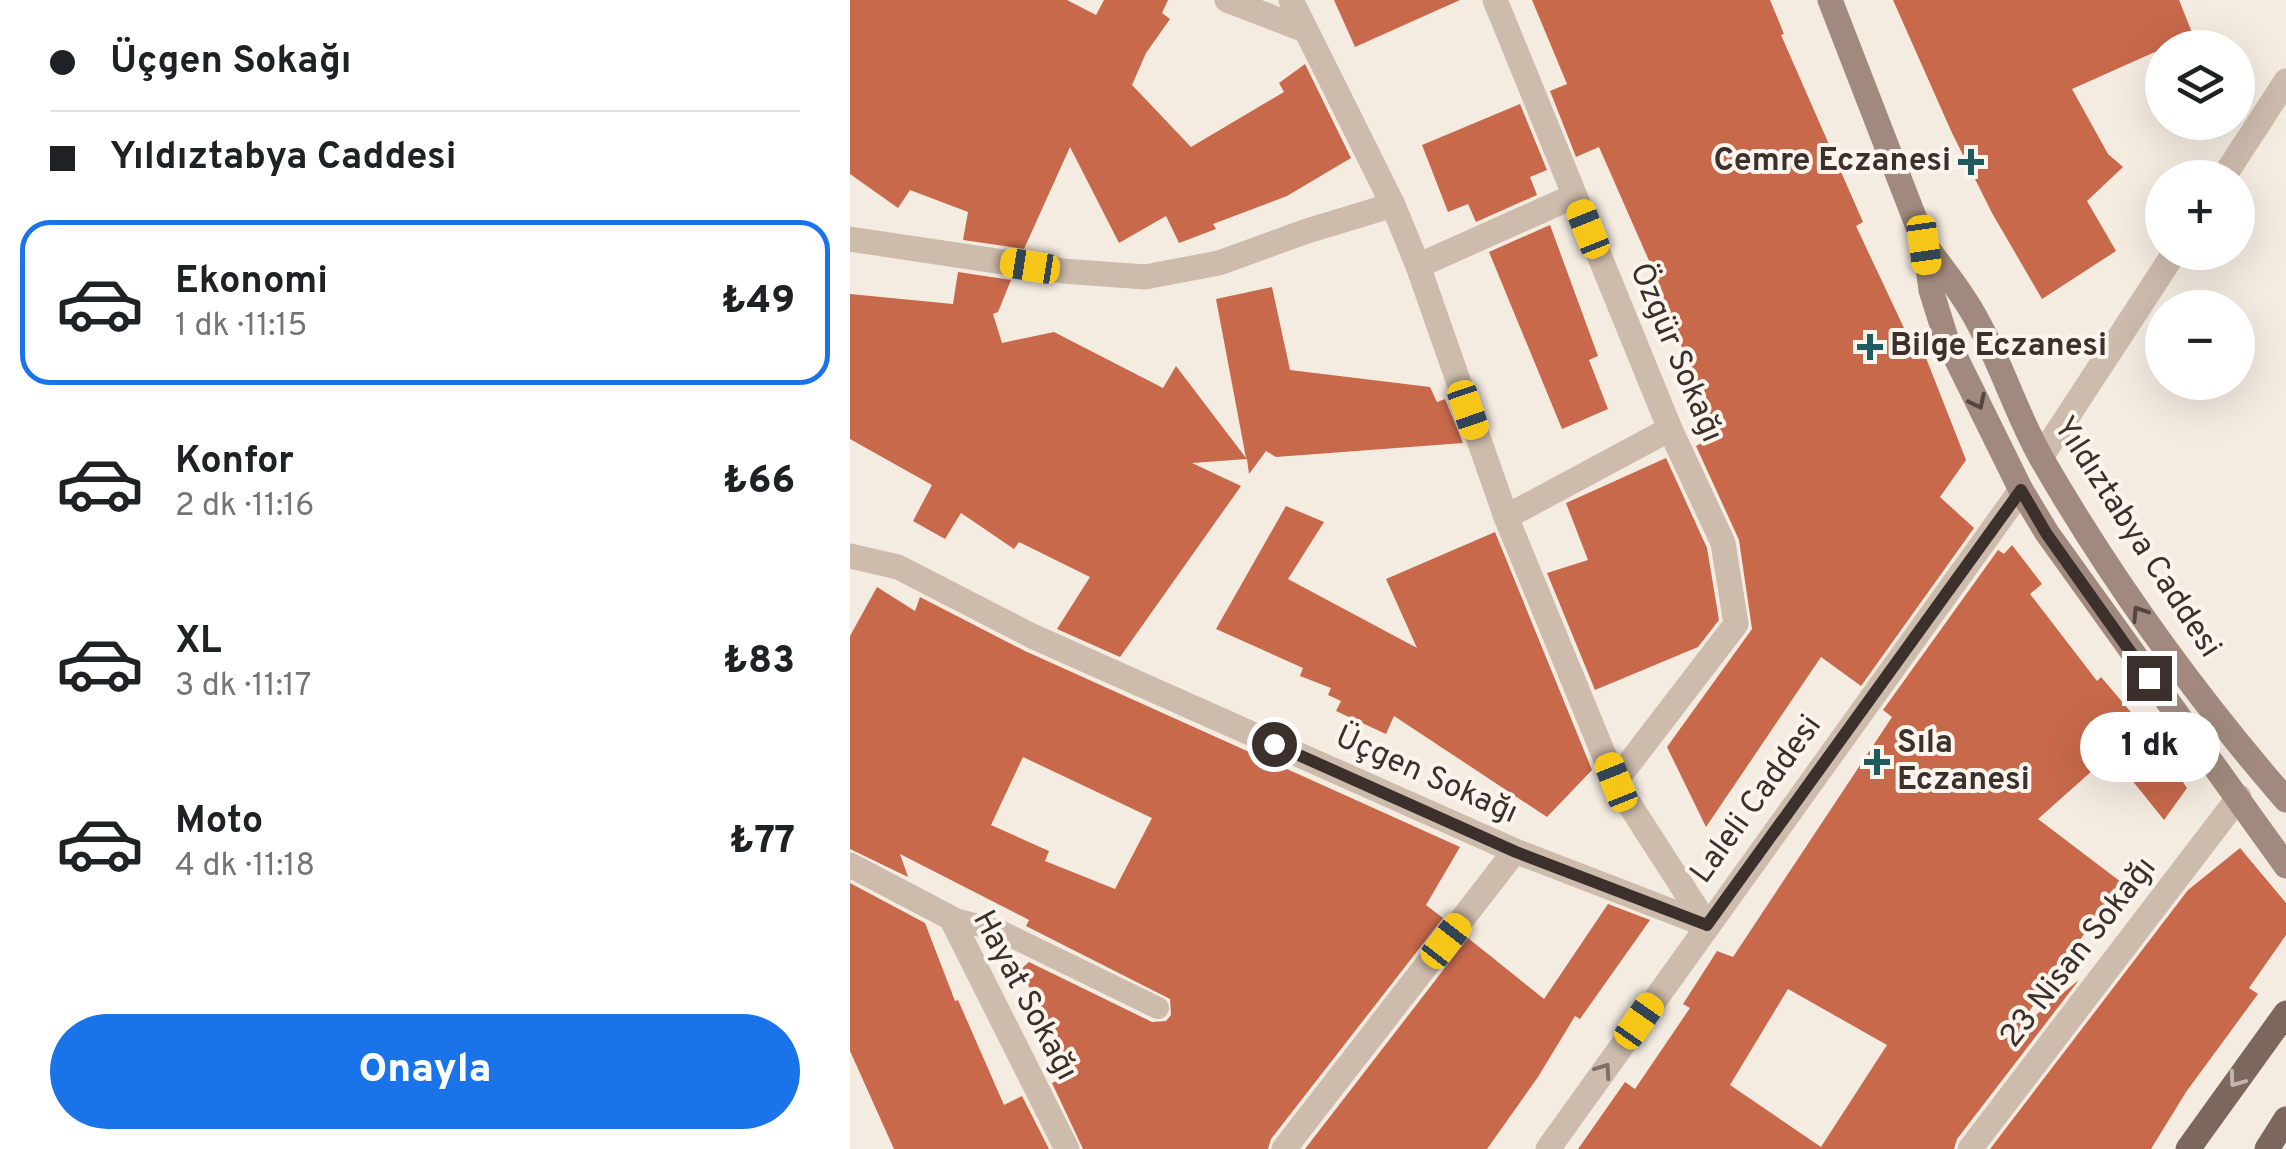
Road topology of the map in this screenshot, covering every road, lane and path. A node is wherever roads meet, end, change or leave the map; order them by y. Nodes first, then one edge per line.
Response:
1 (1226, 0) edge
2 (1290, 0) edge
3 (1495, 0) edge
4 (1830, 0) edge
5 (1305, 30) junction
6 (2286, 81) edge
7 (2236, 160) edge
8 (1574, 196) junction
9 (1393, 205) junction
10 (850, 239) edge
11 (1924, 245) junction
12 (1418, 266) junction
13 (2162, 270) edge
14 (1670, 429) junction
15 (2040, 457) junction
16 (2021, 490) junction
17 (1506, 517) junction
18 (850, 556) edge
19 (1616, 782) junction
20 (2239, 797) junction
21 (2286, 800) edge
22 (1516, 852) junction
23 (850, 865) edge
24 (2286, 866) edge
25 (951, 918) junction
26 (1707, 925) junction
27 (1158, 1008) dead end
28 (2286, 1013) edge
29 (2286, 1119) edge
30 (1067, 1149) edge
31 (1284, 1149) edge
32 (1548, 1149) edge
33 (1970, 1149) edge
34 (2188, 1149) edge
35 (2266, 1149) edge

1 - 5 street
2 - 5 street
3 - 8 street, Özgür Sokağı
4 - 11 main road, Yıldıztabya Caddesi
5 - 9 street
6 - 7 street
8 - 12 street
8 - 14 street, Özgür Sokağı
9 - 10 street
9 - 12 street
11 - 15 main road, Yıldıztabya Caddesi
11 -> 16 main road, Yıldıztabya Caddesi
12 - 17 street
13 - 15 street
14 - 17 street
14 - 19 street, Özgür Sokağı
15 - 16 main road
21 -> 15 main road, Yıldıztabya Caddesi
16 - 20 main road, Yıldıztabya Caddesi
16 - 26 street, Laleli Caddesi
17 - 19 street
18 - 22 street, Üçgen Sokağı
19 - 26 street
20 - 24 main road, Yıldıztabya Caddesi
20 - 33 street, 23 Nisan Sokağı
22 - 26 street, Üçgen Sokağı
22 - 31 street
23 - 25 street, Hayat Sokağı
25 - 27 lane
25 - 30 street, Hayat Sokağı
32 -> 26 street, Laleli Caddesi
28 -> 34 main road
29 - 35 main road

